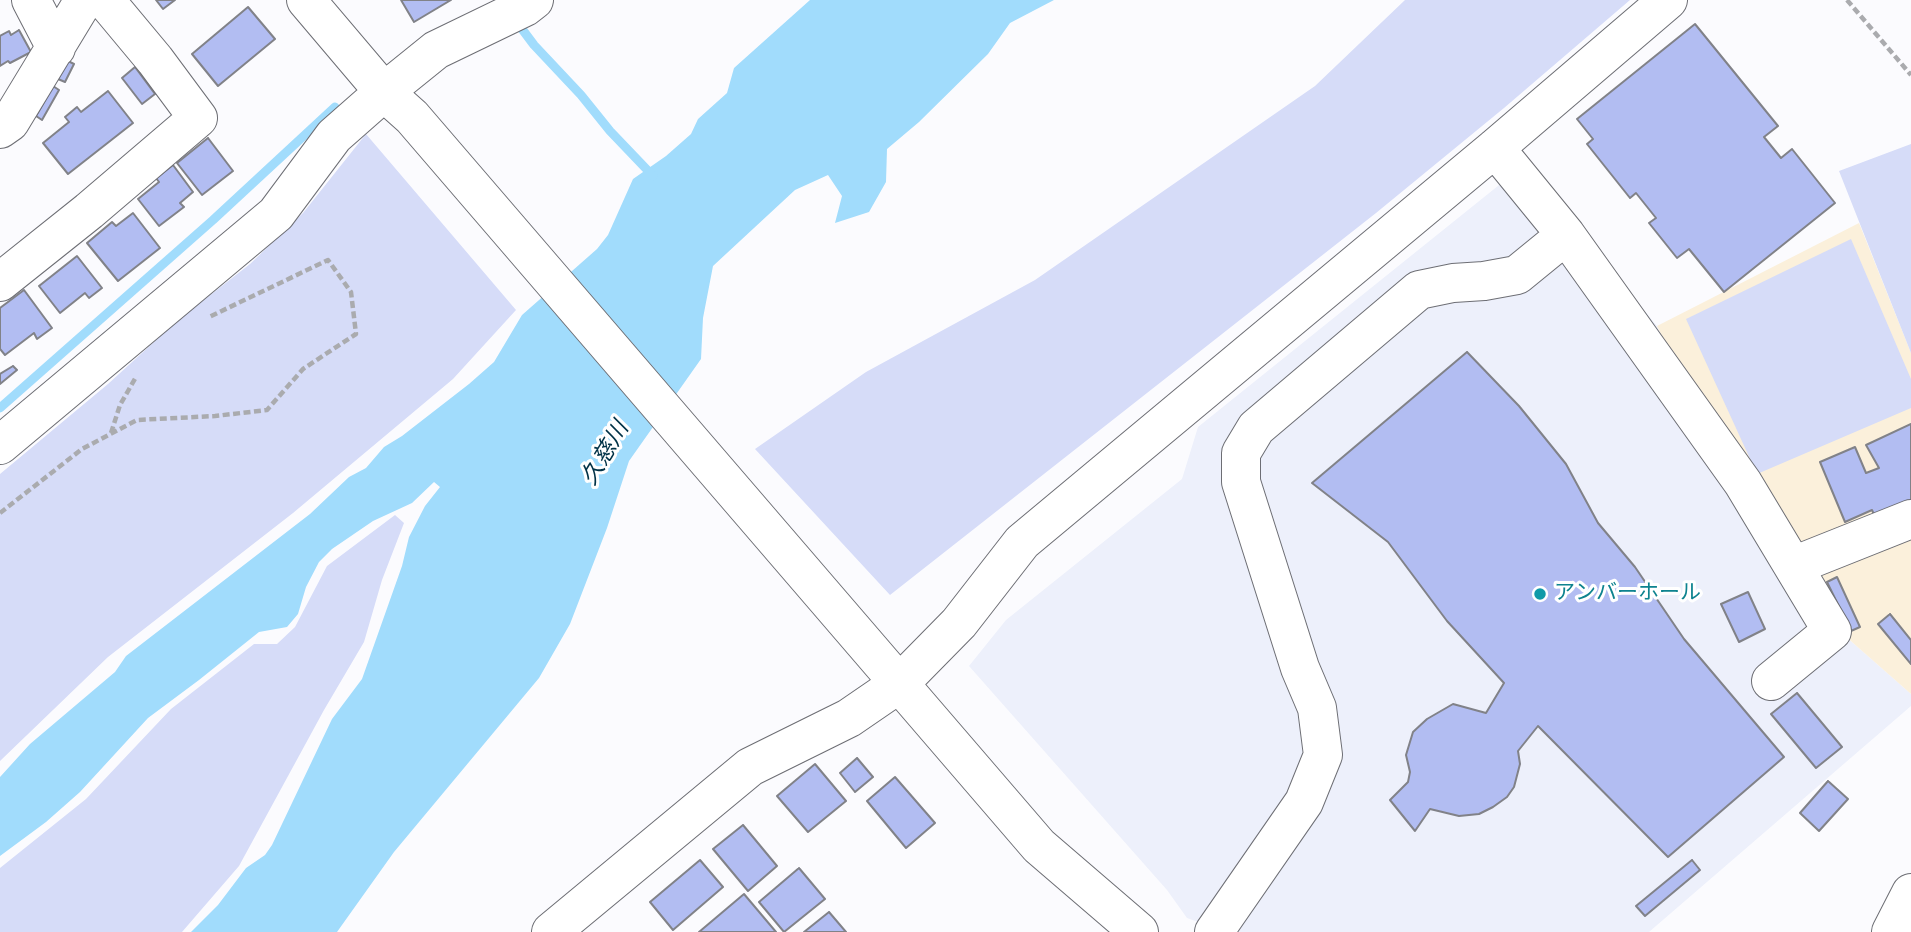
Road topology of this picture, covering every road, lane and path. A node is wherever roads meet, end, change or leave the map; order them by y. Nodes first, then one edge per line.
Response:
1 (31, 0) edge
2 (84, 0) edge
3 (105, 0) edge
4 (306, 0) edge
5 (534, 0) edge
6 (1668, 0) edge
7 (1847, 0) edge
8 (55, 48) junction
9 (1911, 75) edge
10 (384, 92) junction
11 (0, 129) edge
12 (1495, 148) junction
13 (1566, 235) junction
14 (0, 282) edge
15 (198, 322) dead end
16 (140, 368) dead end
17 (111, 434) junction
18 (0, 445) edge
19 (0, 513) edge
20 (1911, 519) edge
21 (1793, 566) junction
22 (1771, 681) dead end
23 (900, 683) junction
24 (1911, 893) edge
25 (551, 932) edge
26 (1139, 932) edge
27 (1214, 932) edge
28 (1891, 932) edge

1 - 8 street
2 - 8 street
3 - 14 street
4 - 10 street
5 - 10 street
6 - 12 street
7 - 9 path
8 - 11 street
10 - 18 street
10 - 23 street
12 - 13 street
12 - 23 street
13 - 21 street
13 - 27 street
15 - 17 path
16 - 17 path
17 - 19 path
20 - 21 street
21 - 22 street
23 - 25 street
23 - 26 street
24 - 28 street

